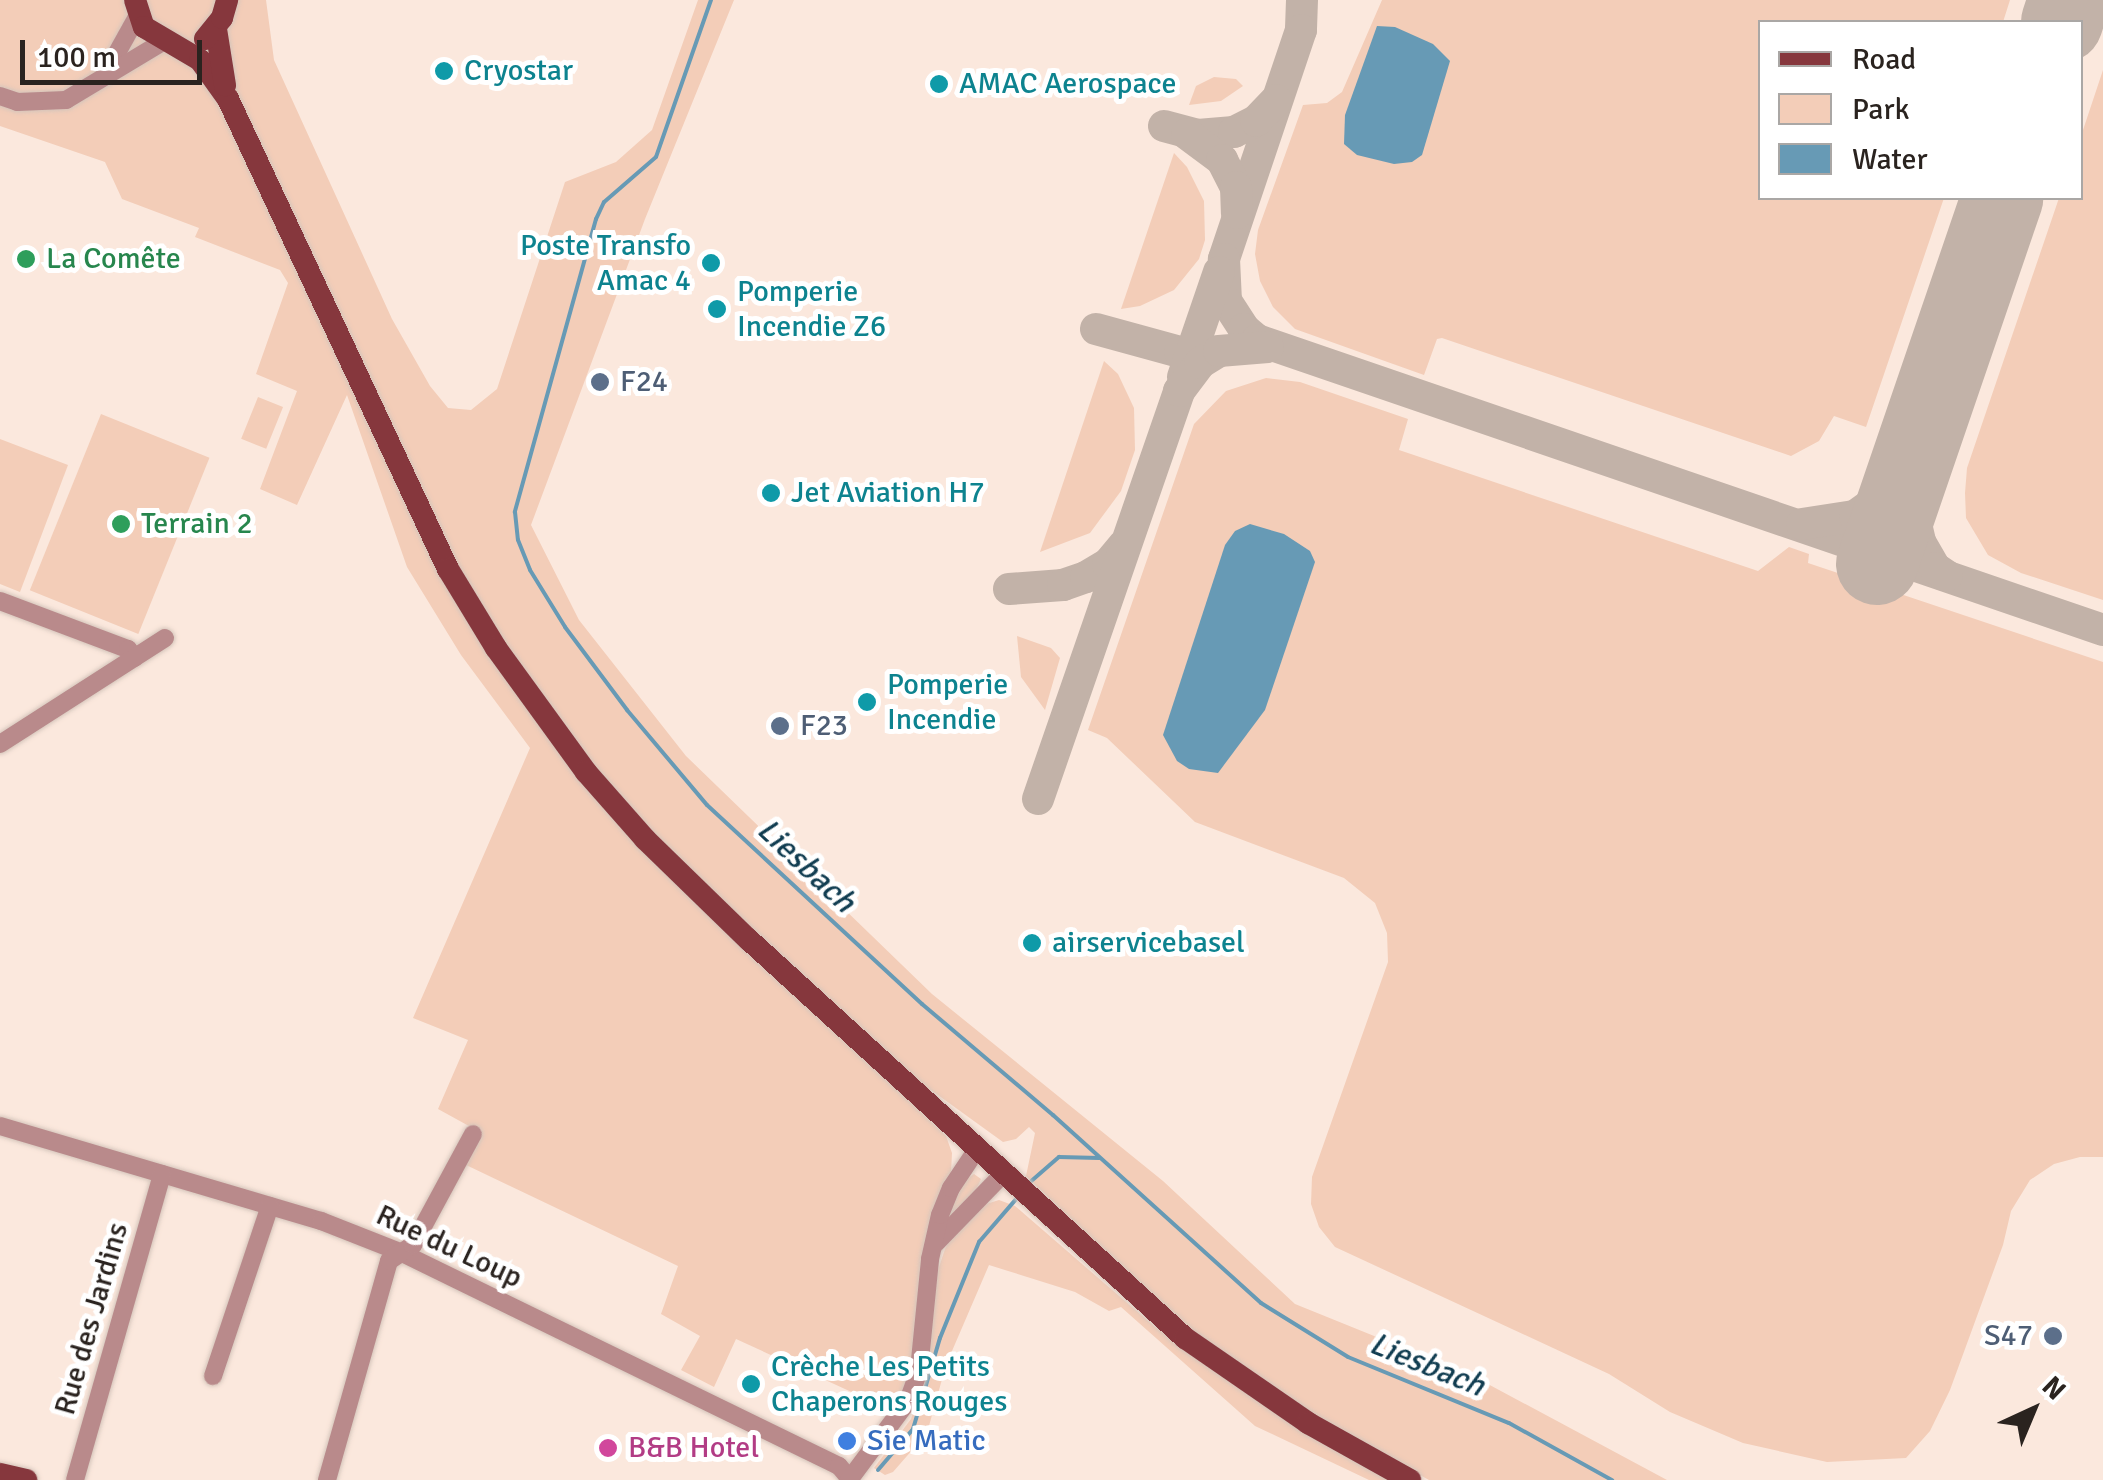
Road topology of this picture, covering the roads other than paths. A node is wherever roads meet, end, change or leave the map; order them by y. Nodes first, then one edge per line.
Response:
1 (227, 0) edge
2 (136, 8) edge
3 (216, 29) junction
4 (173, 44) junction
5 (105, 74) junction
6 (0, 96) edge
7 (228, 99) junction
8 (0, 601) edge
9 (166, 638) dead end
10 (135, 658) junction
11 (0, 744) edge
12 (0, 1126) edge
13 (474, 1134) dead end
14 (977, 1149) junction
15 (162, 1174) junction
16 (1016, 1184) junction
17 (270, 1206) junction
18 (936, 1244) junction
19 (400, 1252) junction
20 (214, 1376) dead end
21 (0, 1474) edge
22 (850, 1479) edge
23 (26, 1480) edge
24 (76, 1480) edge
25 (327, 1480) edge
26 (1410, 1480) edge

1 - 3 main road
2 - 4 main road
2 - 5 street
3 - 4 main road
3 - 7 main road
4 - 5 street
4 - 7 main road
5 - 6 street
7 - 14 main road
8 - 10 street
9 - 10 street
10 - 11 street
12 - 15 street, Rue du Loup
13 - 19 street
14 - 16 main road
14 - 18 street
15 - 17 street, Rue du Loup
15 - 24 street, Rue des Jardins
16 - 18 street
16 - 26 main road
17 - 19 street, Rue du Loup
17 - 20 street
18 - 22 street
19 - 22 street, Rue du Loup
19 - 25 street
21 - 23 main road

